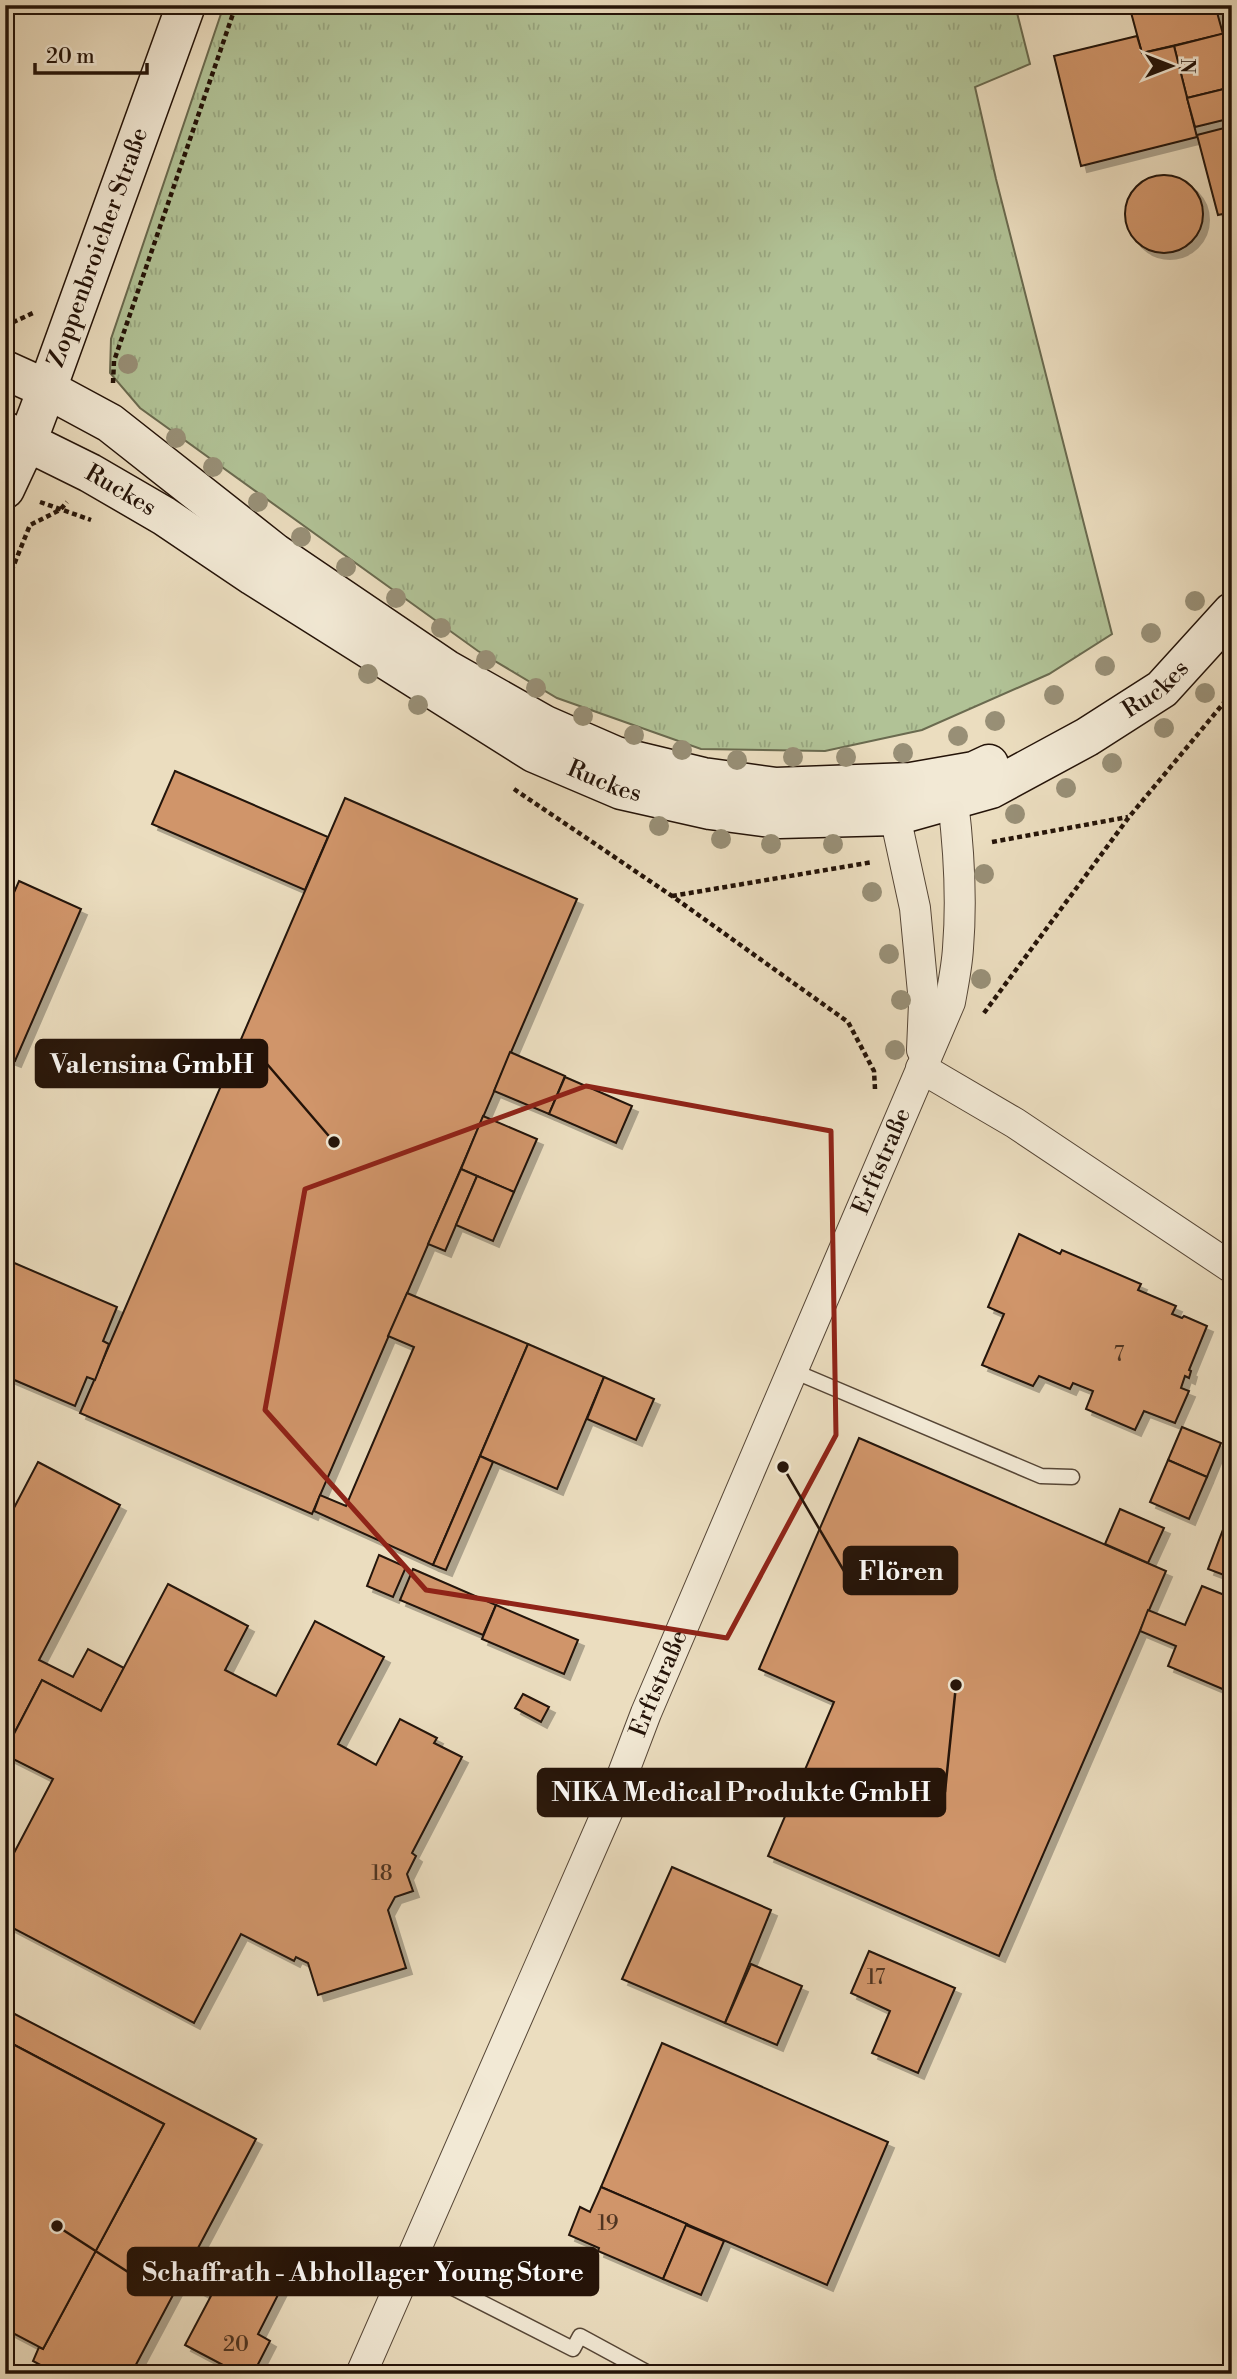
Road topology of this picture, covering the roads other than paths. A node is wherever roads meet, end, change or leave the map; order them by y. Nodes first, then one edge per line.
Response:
1 (186, 5) edge
2 (5, 370) edge
3 (47, 389) junction
4 (16, 436) edge
5 (5, 489) edge
6 (1224, 621) edge
7 (911, 782) junction
8 (953, 801) junction
9 (895, 816) junction
10 (921, 1068) junction
11 (1232, 1268) edge
12 (791, 1370) junction
13 (1072, 1477) dead end
14 (408, 2265) junction
15 (361, 2374) edge
16 (650, 2374) edge

1 - 3 main road, Zoppenbroicher Straße
2 - 3 main road, Ruckes
3 - 4 main road, Zoppenbroicher Straße
3 - 7 main road, Ruckes
4 - 5 main road, Zoppenbroicher Straße
4 - 9 main road, Ruckes
6 - 7 main road, Ruckes
6 - 8 main road, Ruckes
7 - 8 main road
7 - 9 main road
8 - 9 main road, Ruckes
8 - 10 street, Erftstraße
9 - 10 street, Erftstraße
10 - 11 street
10 - 12 street, Erftstraße
12 - 13 lane
12 - 14 street, Erftstraße
14 - 15 street, Erftstraße
14 - 16 lane

